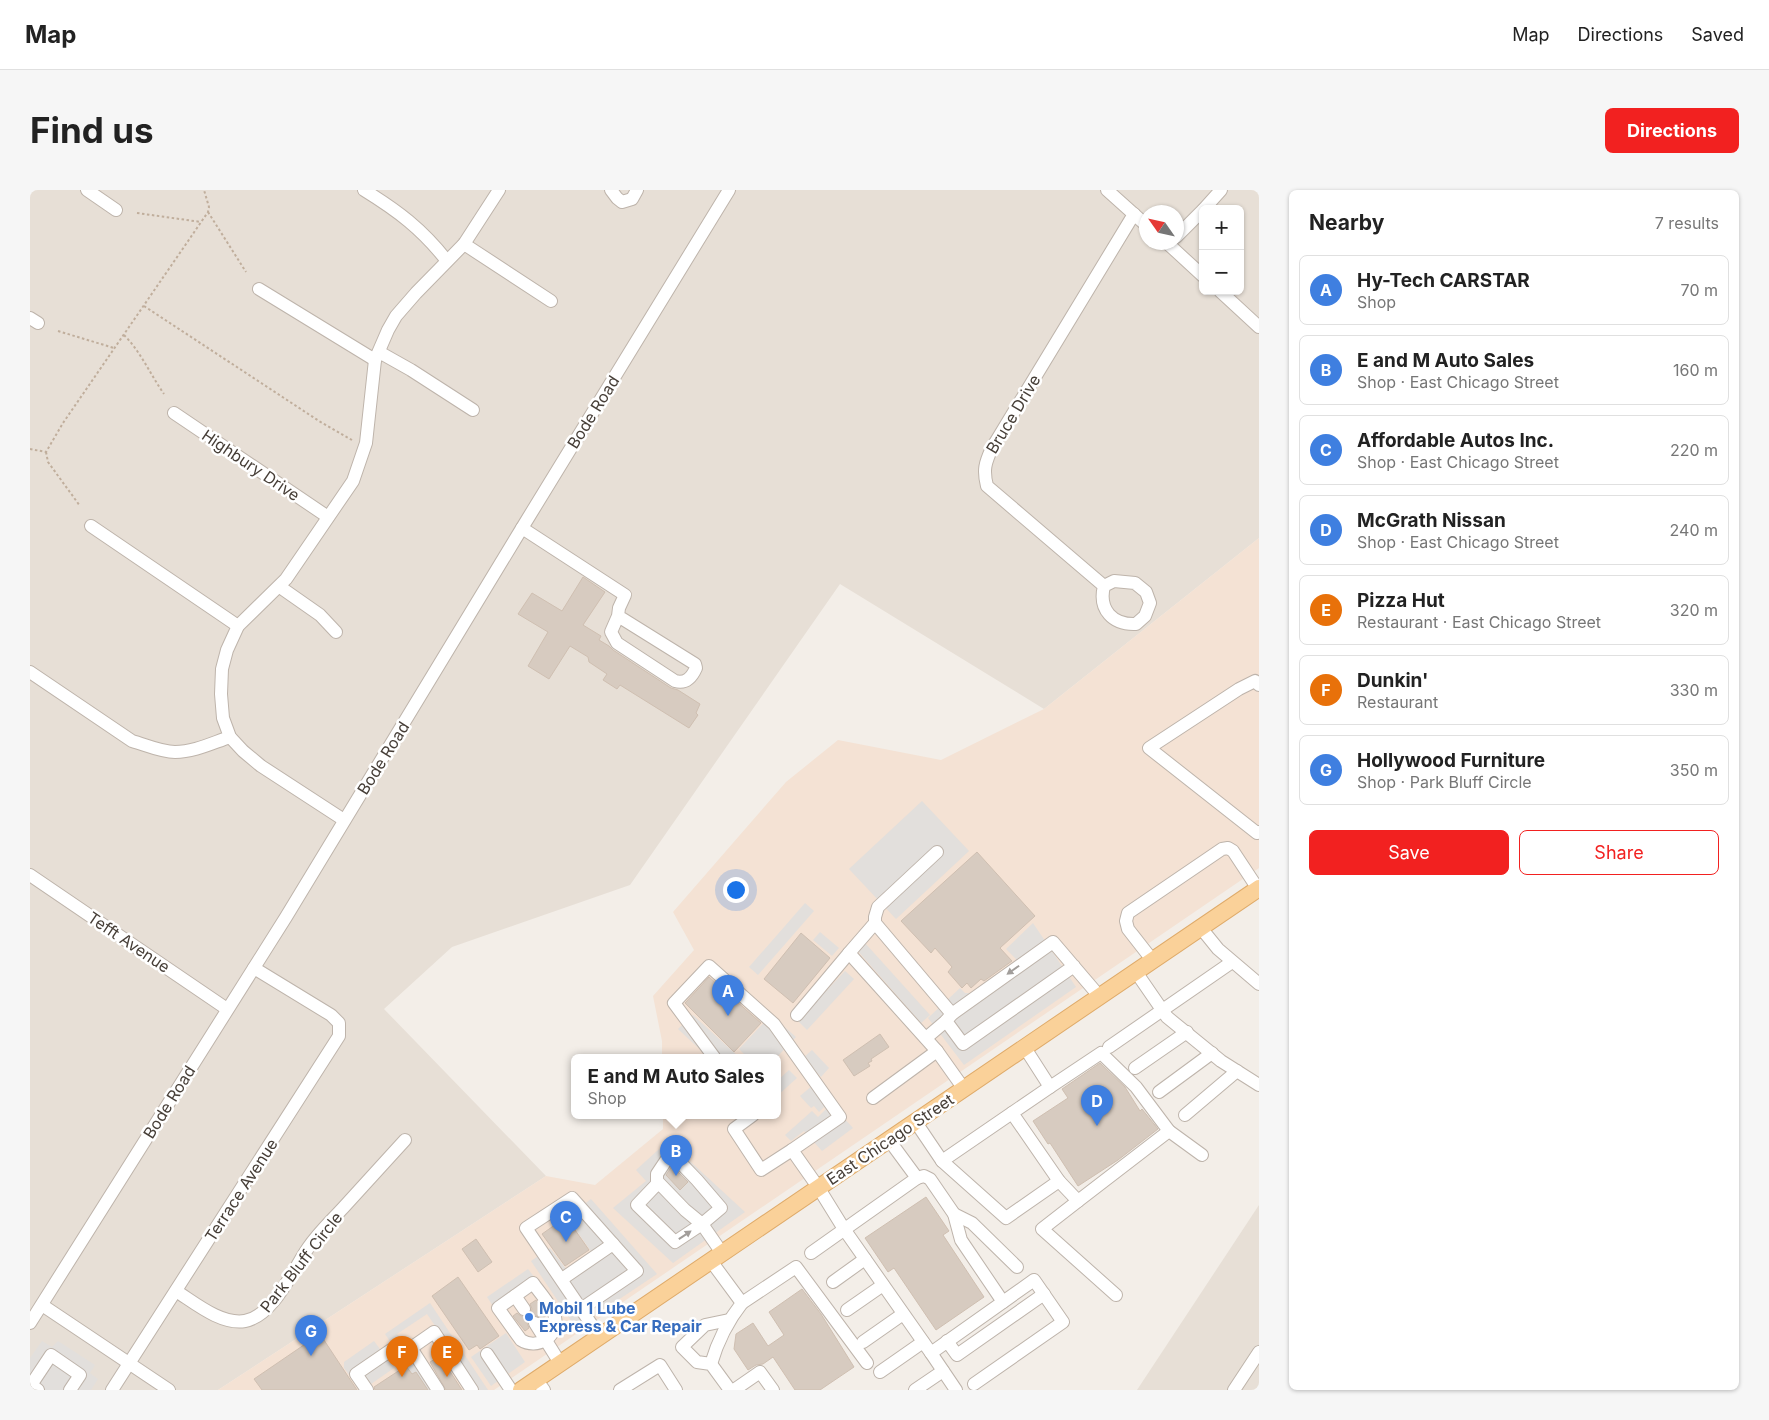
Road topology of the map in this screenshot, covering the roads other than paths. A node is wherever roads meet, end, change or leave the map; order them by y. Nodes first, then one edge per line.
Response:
1 (87, 190) edge
2 (364, 190) edge
3 (499, 190) edge
4 (611, 190) edge
5 (637, 190) edge
6 (729, 190) edge
7 (1107, 190) edge
8 (1221, 190) edge
9 (1207, 205) edge
10 (116, 210) dead end
11 (1199, 213) edge
12 (1134, 214) junction
13 (1139, 219) edge
14 (1184, 229) edge
15 (464, 244) junction
16 (1179, 250) edge
17 (448, 261) junction
18 (1199, 272) edge
19 (259, 288) dead end
20 (1224, 295) edge
21 (551, 301) dead end
22 (1259, 327) edge
23 (377, 356) junction
24 (473, 410) dead end
25 (174, 413) dead end
26 (328, 517) junction
27 (92, 526) dead end
28 (522, 528) junction
29 (1104, 586) dead end
30 (280, 587) junction
31 (618, 616) junction
32 (238, 626) junction
33 (336, 632) dead end
34 (30, 672) edge
35 (1259, 685) edge
36 (230, 737) junction
37 (344, 820) junction
38 (1259, 832) edge
39 (937, 852) dead end
40 (30, 875) edge
41 (1258, 889) edge
42 (875, 923) junction
43 (1201, 928) junction
44 (849, 953) junction
45 (1153, 961) junction
46 (1232, 962) junction
47 (1074, 966) junction
48 (254, 968) junction
49 (1136, 972) junction
50 (1259, 984) edge
51 (1100, 997) junction
52 (227, 1009) junction
53 (1162, 1011) junction
54 (797, 1016) dead end
55 (949, 1017) junction
56 (1187, 1032) junction
57 (926, 1038) junction
58 (1109, 1047) dead end
59 (1025, 1048) junction
60 (937, 1051) junction
61 (712, 1054) edge
62 (1212, 1054) junction
63 (1135, 1068) dead end
64 (1237, 1071) junction
65 (1259, 1085) edge
66 (1050, 1087) junction
67 (964, 1089) junction
68 (1159, 1092) dead end
69 (873, 1098) dead end
70 (1012, 1113) junction
71 (1185, 1115) dead end
72 (748, 1119) edge
73 (915, 1122) junction
74 (1169, 1131) junction
75 (405, 1140) dead end
76 (889, 1140) junction
77 (792, 1150) junction
78 (1202, 1155) dead end
79 (942, 1161) junction
80 (917, 1178) junction
81 (1058, 1181) junction
82 (658, 1183) junction
83 (818, 1187) junction
84 (1078, 1201) junction
85 (954, 1214) junction
86 (702, 1224) junction
87 (844, 1229) junction
88 (613, 1244) junction
89 (811, 1253) dead end
90 (717, 1257) junction
91 (865, 1259) junction
92 (1017, 1267) dead end
93 (562, 1279) junction
94 (833, 1282) dead end
95 (883, 1285) junction
96 (176, 1291) junction
97 (1044, 1294) junction
98 (515, 1296) junction
99 (1116, 1296) dead end
100 (1003, 1302) junction
101 (742, 1303) junction
102 (42, 1305) junction
103 (524, 1308) dead end
104 (581, 1308) junction
105 (847, 1310) dead end
106 (903, 1314) junction
107 (729, 1320) junction
108 (30, 1323) edge
109 (536, 1324) dead end
110 (600, 1337) junction
111 (546, 1341) junction
112 (947, 1341) junction
113 (863, 1342) dead end
114 (923, 1342) junction
115 (390, 1350) dead end
116 (1259, 1352) edge
117 (930, 1353) junction
118 (487, 1354) dead end
119 (867, 1363) dead end
120 (130, 1364) junction
121 (560, 1364) junction
122 (711, 1364) junction
123 (943, 1371) junction
124 (880, 1372) dead end
125 (974, 1384) dead end
126 (540, 1385) edge
127 (38, 1390) edge
128 (70, 1390) edge
129 (112, 1390) edge
130 (169, 1390) edge
131 (367, 1390) edge
132 (438, 1390) edge
133 (472, 1390) edge
134 (511, 1390) edge
135 (521, 1390) edge
136 (620, 1390) edge
137 (676, 1390) edge
138 (730, 1390) edge
139 (734, 1390) edge
140 (772, 1390) edge
141 (915, 1390) edge
142 (956, 1390) edge
143 (1234, 1390) edge

1 - 10 street
2 - 17 street
3 - 15 street
4 - 5 street
6 - 28 street, Bode Road
7 - 12 street
8 - 9 street
11 - 14 street
12 - 13 street
12 - 29 street, Bruce Drive
15 - 17 street
15 - 21 street
16 - 18 street
17 - 23 street
19 - 23 street
20 - 22 street
23 - 24 street
23 - 26 street
25 - 26 street, Highbury Drive
26 - 30 street
27 - 32 street
28 - 31 street
28 - 37 street, Bode Road
30 - 32 street
30 - 33 street
31 - 31 street
32 - 36 street
34 - 36 street
35 - 38 street
36 - 37 street
37 - 48 street, Bode Road
39 - 42 street
40 - 52 street, Tefft Avenue
41 - 43 main road, East Chicago Street
41 - 45 street
42 - 44 street
42 - 55 street
43 - 45 main road, East Chicago Street
43 - 46 street
44 - 54 street
44 - 57 street
45 - 49 main road, East Chicago Street
46 - 50 street
46 - 53 street
47 - 51 street
47 -> 55 street
47 - 55 street
48 - 52 street, Bode Road
48 - 96 street, Terrace Avenue
49 - 51 main road, East Chicago Street
49 - 53 street
51 - 59 main road, East Chicago Street
52 - 102 street, Bode Road
53 - 56 street
53 - 58 street
55 - 57 street
56 - 62 street
56 - 63 street
57 - 60 street
59 - 66 street
59 - 67 main road, East Chicago Street
60 - 67 street
60 - 69 street
61 - 77 street
62 - 64 street
62 - 68 street
64 - 65 street
64 - 71 street
66 - 70 street
66 - 74 street
67 - 73 main road, East Chicago Street
70 - 79 street
70 - 81 street
72 - 77 street
73 - 76 main road, East Chicago Street
73 - 79 street
74 - 78 street
74 - 84 street
75 - 96 street, Park Bluff Circle
76 - 80 street
76 - 83 main road, East Chicago Street
77 - 83 street
79 - 81 street
80 - 85 street
80 - 87 street
81 - 84 street
82 - 86 street
82 -> 86 street
82 - 86 street
83 - 87 street
83 - 90 main road, East Chicago Street
84 - 99 street
85 - 92 street
85 - 100 street
86 - 90 street
87 - 89 street
87 - 91 street
88 - 93 street
88 - 93 street
88 - 104 street
90 - 101 street
90 - 110 main road, East Chicago Street
91 - 94 street
91 - 95 street
93 - 104 street
95 - 105 street
95 - 106 street
96 - 120 street, Terrace Avenue
97 - 100 street
97 - 112 street
97 - 125 street
98 - 103 street
98 - 111 street
98 - 111 street
100 - 112 street
101 - 107 street
101 - 119 street
102 - 108 street, Bode Road
102 - 120 street
104 - 110 street
106 - 113 street
106 - 114 street
107 - 122 street
107 - 122 street
109 - 111 street
110 - 121 main road, East Chicago Street
111 - 121 street
112 - 117 street
114 - 117 street
114 - 124 street
115 - 131 street
116 - 143 street
117 - 123 street
118 - 134 street
120 - 129 street, Terrace Avenue
120 - 130 street
121 - 126 main road, East Chicago Street
122 - 138 street
123 - 141 street
123 - 142 street
126 - 135 main road, East Chicago Street
127 - 128 street
132 - 133 street
136 - 137 street
139 - 140 street

